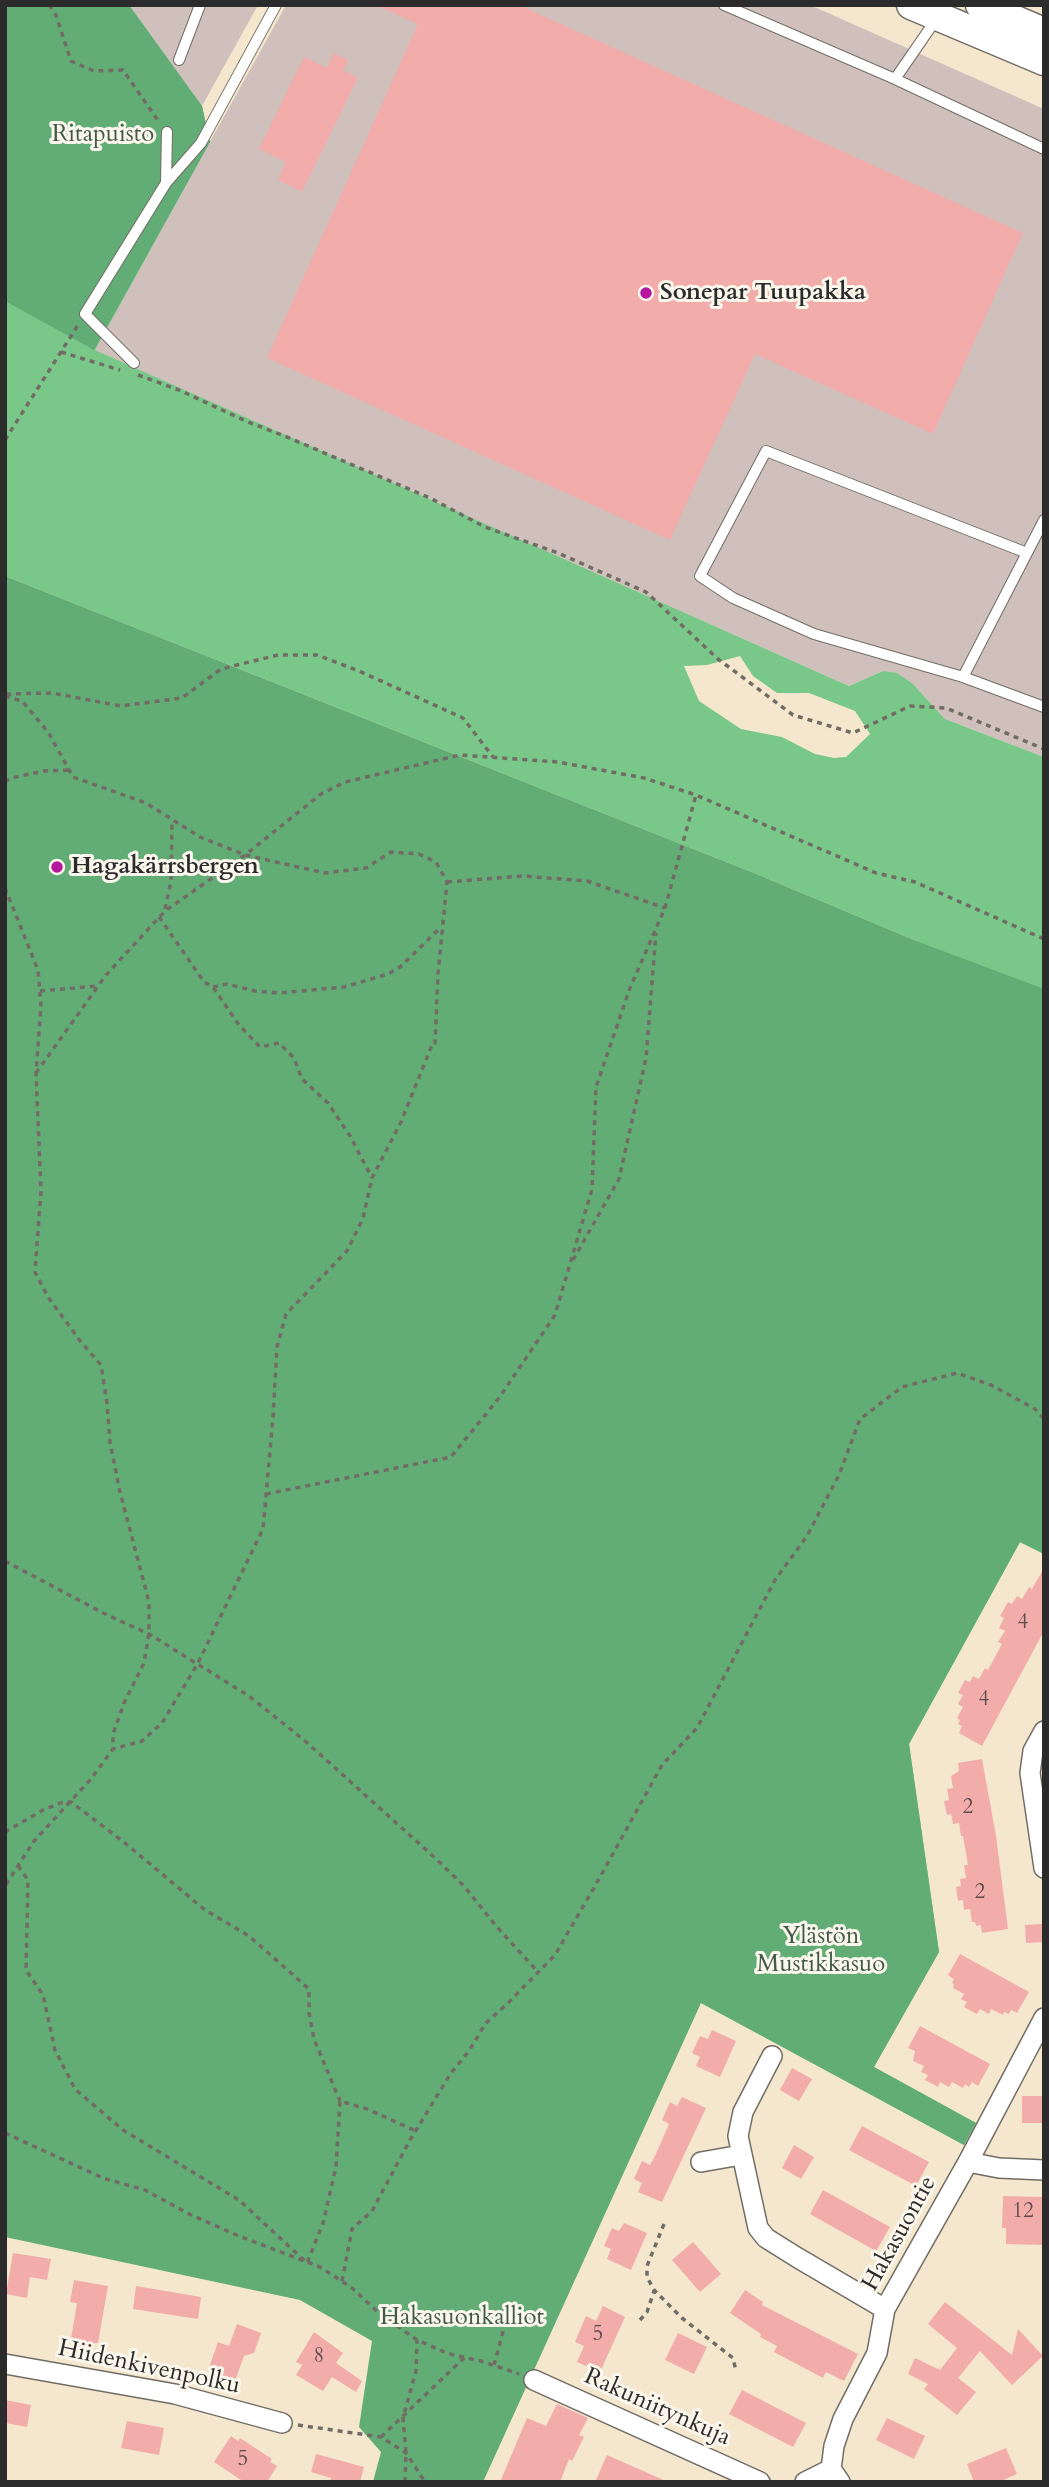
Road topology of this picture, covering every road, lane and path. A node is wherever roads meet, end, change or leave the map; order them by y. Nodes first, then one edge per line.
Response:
1 (49, 5) edge
2 (200, 5) edge
3 (276, 5) edge
4 (724, 5) edge
5 (911, 5) edge
6 (979, 5) edge
7 (941, 11) edge
8 (1044, 32) edge
9 (179, 60) dead end
10 (1044, 61) edge
11 (895, 79) junction
12 (167, 132) joint
13 (1044, 149) edge
14 (166, 183) junction
15 (85, 314) junction
16 (61, 352) junction
17 (134, 368) joint
18 (122, 370) dead end
19 (5, 440) edge
20 (1044, 520) edge
21 (1027, 553) junction
22 (963, 677) junction
23 (5, 695) edge
24 (1044, 707) edge
25 (1044, 749) edge
26 (493, 757) junction
27 (68, 769) junction
28 (5, 782) edge
29 (696, 795) junction
30 (172, 822) junction
31 (245, 855) junction
32 (447, 882) junction
33 (5, 888) edge
34 (665, 908) junction
35 (165, 911) junction
36 (159, 917) junction
37 (441, 927) junction
38 (656, 928) junction
39 (1044, 939) edge
40 (98, 986) junction
41 (213, 987) junction
42 (40, 991) junction
43 (36, 1073) junction
44 (372, 1178) junction
45 (569, 1269) junction
46 (1044, 1419) edge
47 (266, 1494) junction
48 (5, 1561) edge
49 (149, 1634) junction
50 (198, 1662) junction
51 (1044, 1731) edge
52 (113, 1749) junction
53 (71, 1802) junction
54 (5, 1832) edge
55 (18, 1866) junction
56 (1044, 1868) edge
57 (5, 1886) edge
58 (538, 1972) junction
59 (1044, 2018) edge
60 (772, 2056) dead end
61 (340, 2101) junction
62 (416, 2130) junction
63 (5, 2133) edge
64 (741, 2155) junction
65 (968, 2161) junction
66 (701, 2162) dead end
67 (1044, 2170) edge
68 (664, 2224) dead end
69 (307, 2263) junction
70 (342, 2281) junction
71 (654, 2290) junction
72 (885, 2308) junction
73 (640, 2320) dead end
74 (504, 2328) dead end
75 (417, 2340) junction
76 (465, 2357) junction
77 (5, 2364) edge
78 (494, 2365) junction
79 (736, 2371) dead end
80 (534, 2380) joint
81 (402, 2418) junction
82 (282, 2423) joint
83 (381, 2437) junction
84 (406, 2453) junction
85 (835, 2475) edge
86 (405, 2482) edge
87 (425, 2482) edge
88 (760, 2482) edge
89 (805, 2482) edge

1 - 12 path
2 - 9 lane
3 - 14 lane
4 - 11 lane
5 - 7 main road
6 - 8 main road
7 - 10 main road
7 - 11 lane
11 - 13 lane
12 - 14 lane
14 - 15 lane
15 - 16 path
15 - 17 lane
16 - 18 path
16 - 19 path
17 - 25 path
20 - 21 lane
21 - 22 lane
21 - 22 lane
22 - 24 lane
23 - 26 path
23 - 27 path
26 - 29 path
26 - 31 path
27 - 28 path
27 - 30 path
29 - 34 path
29 - 39 path
30 - 31 path
30 - 35 path
31 - 32 path
31 - 35 path
32 - 34 path
32 - 37 path
33 - 42 path
34 - 38 path
35 - 36 path
36 - 40 path
36 - 41 path
37 - 41 path
37 - 44 path
38 - 45 path
38 - 45 path
40 - 42 path
40 - 43 path
41 - 44 path
42 - 43 path
43 - 49 path
44 - 47 path
45 - 47 path
46 - 58 path
47 - 50 path
48 - 49 path
49 - 50 path
49 - 52 path
50 - 52 path
50 - 58 path
51 - 56 street
52 - 53 path
53 - 54 path
53 - 55 path
53 - 61 path
55 - 57 path
55 - 69 path
58 - 62 path
59 - 65 street, Hakasuontie
60 - 64 street
61 - 62 path
61 - 69 path
62 - 70 path
63 - 69 path
64 - 66 street
64 - 72 street
65 - 67 street
65 - 72 street, Hakasuontie
68 - 71 path
69 - 70 path
70 - 75 path
71 - 73 path
71 - 79 path
72 - 85 street, Hakasuontie
74 - 78 path
75 - 76 path
75 - 81 path
76 - 78 path
76 - 81 path
77 - 82 street, Hiidenkivenpolku
78 - 80 path
80 - 88 street, Rakuniitynkuja
81 - 83 path
81 - 84 path
82 - 83 path
83 - 84 path
84 - 86 path
84 - 87 path
85 - 89 street

